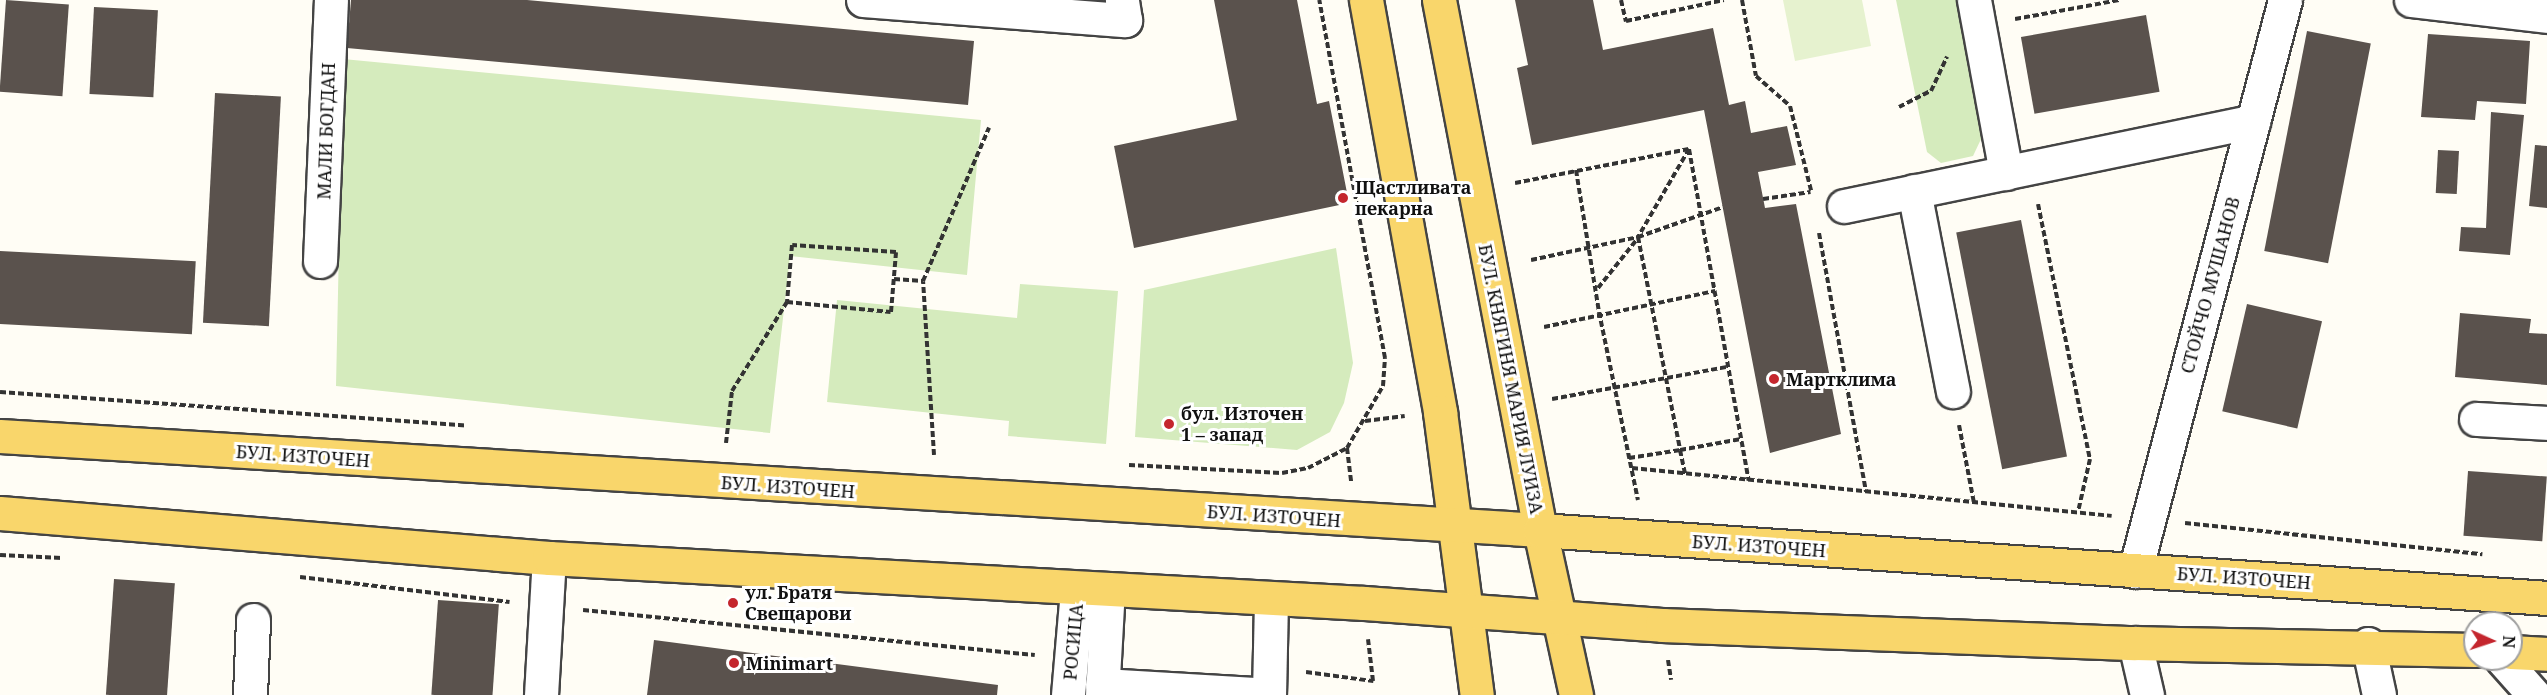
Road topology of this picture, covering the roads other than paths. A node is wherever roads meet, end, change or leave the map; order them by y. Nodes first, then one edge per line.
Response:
1 (331, 0) edge
2 (864, 0) edge
3 (1122, 0) edge
4 (1366, 0) edge
5 (1439, 0) edge
6 (2285, 0) edge
7 (2411, 0) edge
8 (2547, 16) edge
9 (1979, 25) edge
10 (2253, 121) junction
11 (2018, 170) junction
12 (1914, 191) junction
13 (1829, 204) road end
14 (320, 261) dead end
15 (1953, 391) road end
16 (2476, 419) dead end
17 (2547, 423) edge
18 (0, 436) edge
19 (0, 513) edge
20 (1456, 528) junction
21 (1540, 530) junction
22 (549, 558) junction
23 (2135, 571) junction
24 (1093, 589) junction
25 (2547, 597) edge
26 (1271, 598) junction
27 (1464, 612) junction
28 (1562, 616) junction
29 (253, 620) dead end
30 (2135, 643) junction
31 (2368, 644) junction
32 (2463, 649) edge
33 (2523, 653) edge
34 (2547, 654) edge
35 (2513, 671) edge
36 (1269, 686) edge
37 (1102, 690) edge
38 (250, 695) edge
39 (541, 695) edge
40 (1068, 695) edge
41 (1478, 695) edge
42 (1576, 695) edge
43 (2147, 695) edge
44 (2379, 695) edge
45 (2534, 695) edge

1 - 14 street, МАЛИ БОГДАН
2 - 3 street
4 - 20 main road
5 - 21 main road, БУЛ. КНЯГИНЯ МАРИЯ ЛУИЗА
6 - 10 street, СТОЙЧО МУШАНОВ
7 - 8 street
9 - 11 street
10 - 11 street
10 - 23 street, СТОЙЧО МУШАНОВ
11 - 12 street
12 - 13 street
12 - 15 street
16 - 17 street
18 - 20 main road, БУЛ. ИЗТОЧЕН
19 - 22 main road
20 - 21 main road, БУЛ. ИЗТОЧЕН
20 - 27 main road
21 - 23 main road, БУЛ. ИЗТОЧЕН
21 - 28 main road, БУЛ. КНЯГИНЯ МАРИЯ ЛУИЗА
22 - 24 main road
22 - 39 street
23 - 25 main road, БУЛ. ИЗТОЧЕН
24 - 26 main road
24 - 37 street
24 - 40 street, РОСИЦА
26 - 27 main road
26 - 36 street
27 - 28 main road
27 - 41 main road
28 - 30 main road
28 - 42 main road, БУЛ. КНЯГИНЯ МАРИЯ ЛУИЗА
29 - 38 street
30 - 31 main road
30 - 43 street
31 - 32 main road
31 - 44 street
33 - 34 main road
35 - 45 street
36 - 37 street

